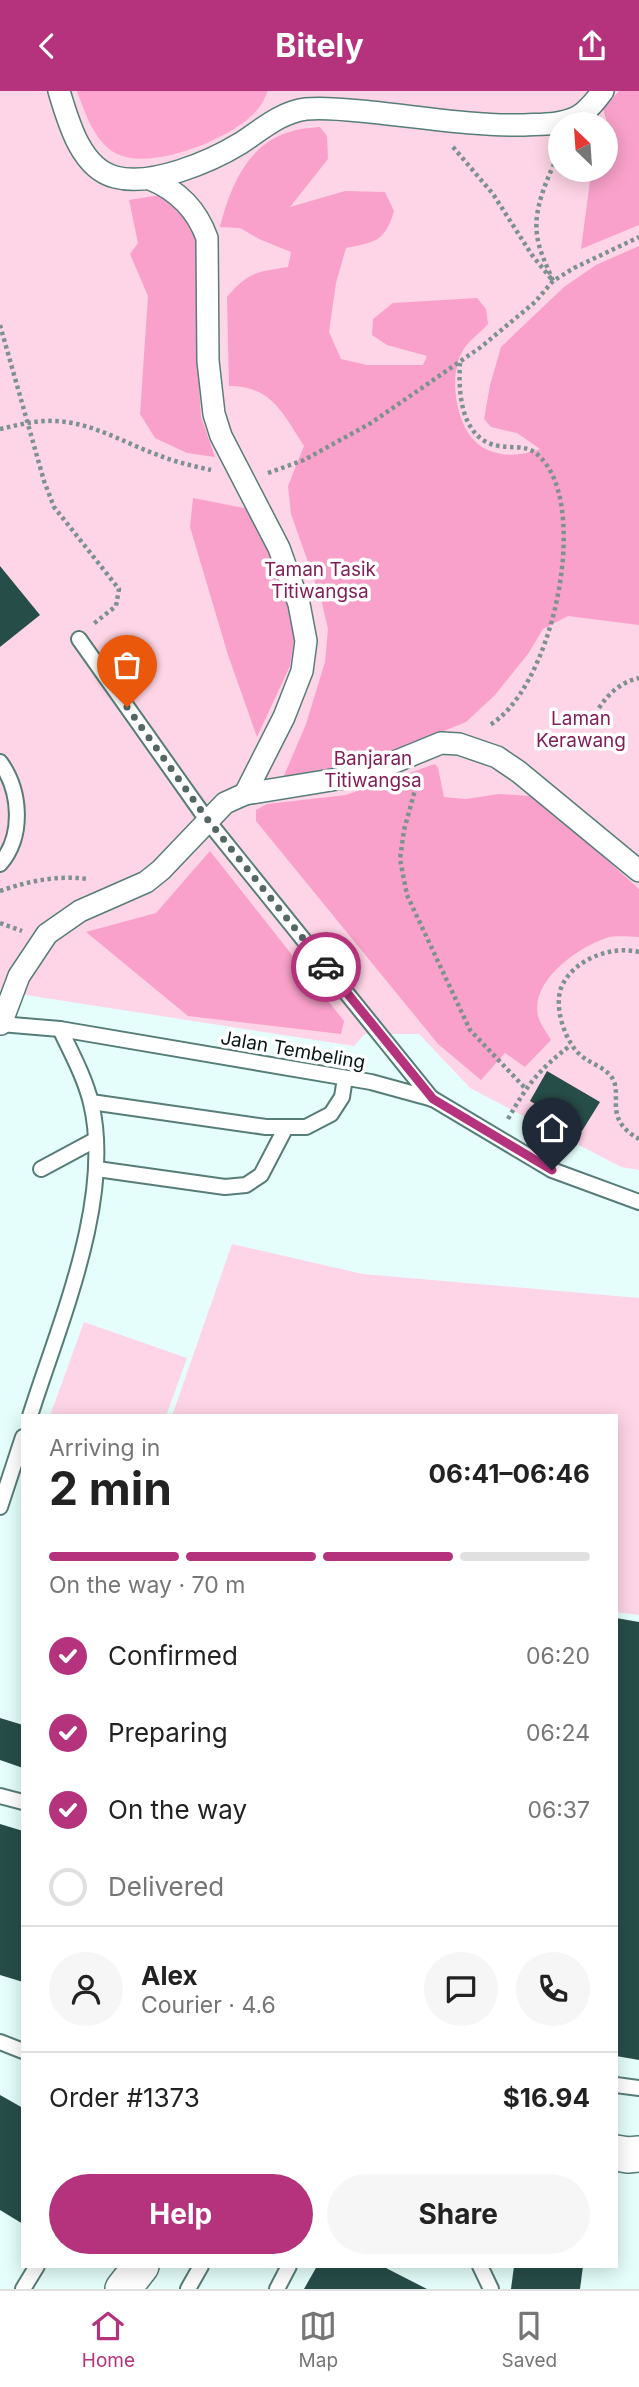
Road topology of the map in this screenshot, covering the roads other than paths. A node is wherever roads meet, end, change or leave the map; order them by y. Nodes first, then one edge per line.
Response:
1 (59, 91) edge
2 (603, 91) edge
3 (302, 100) edge
4 (150, 179) junction
5 (83, 634) road end
6 (0, 762) edge
7 (245, 794) junction
8 (208, 820) junction
9 (0, 864) edge
10 (639, 871) edge
11 (1, 1024) edge
12 (60, 1029) junction
13 (345, 1078) junction
14 (433, 1099) junction
15 (91, 1103) junction
16 (285, 1129) junction
17 (95, 1140) junction
18 (41, 1169) dead end
19 (97, 1169) junction
20 (639, 1202) edge
21 (31, 1414) edge
22 (21, 1442) edge
23 (3, 1492) edge
24 (0, 1507) edge
25 (0, 1796) edge
26 (21, 1801) edge
27 (0, 2042) edge
28 (21, 2050) edge
29 (618, 2085) edge
30 (639, 2088) edge
31 (618, 2153) edge
32 (639, 2154) edge
33 (36, 2268) edge
34 (118, 2268) edge
35 (139, 2268) edge
36 (200, 2268) edge
37 (288, 2268) edge
38 (481, 2268) edge
39 (23, 2289) edge
40 (110, 2289) edge
41 (122, 2289) edge
42 (188, 2289) edge
43 (277, 2289) edge
44 (491, 2289) edge

1 - 4 street
2 - 3 street
3 - 4 street
4 - 7 street
5 - 8 lane
6 - 9 lane
7 - 8 street
7 - 10 street
8 - 11 street
8 - 14 lane
11 - 12 lane, Jalan Tembeling
12 - 13 lane, Jalan Tembeling
12 - 15 lane
13 - 14 lane, Jalan Tembeling
13 - 16 lane
14 - 20 lane, Jalan Tembeling
15 - 16 lane
15 - 17 lane
16 - 19 lane
17 - 18 lane
17 - 19 lane
19 - 21 lane
22 - 23 lane
23 - 24 lane
25 - 26 lane
27 - 28 lane
29 - 30 lane
31 - 32 street
33 - 39 lane
34 - 40 street
35 - 41 street
36 - 42 lane
37 - 43 lane
38 - 44 lane

